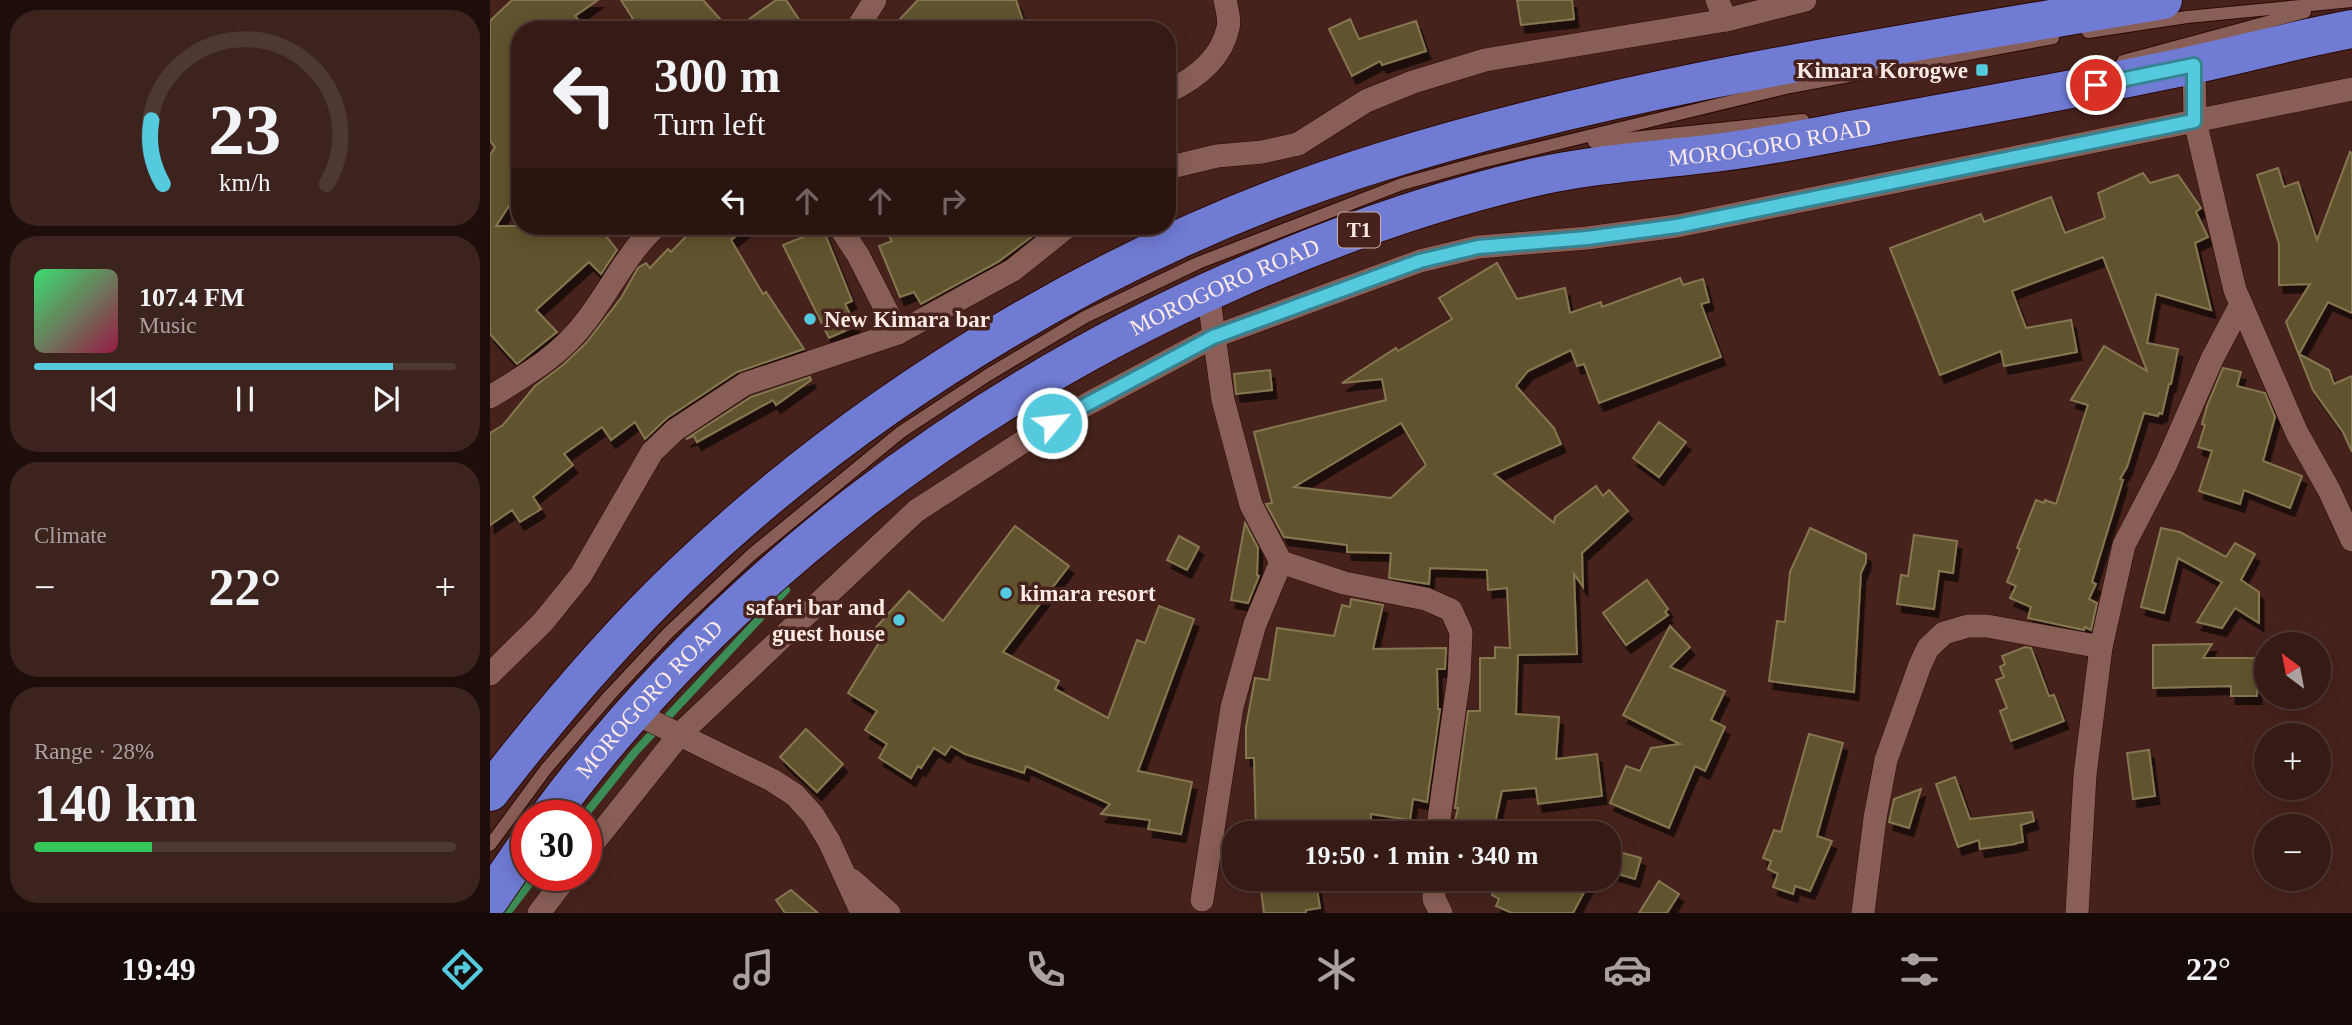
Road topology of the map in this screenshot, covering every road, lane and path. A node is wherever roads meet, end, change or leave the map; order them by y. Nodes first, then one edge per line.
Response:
1 (875, 0) edge
2 (1226, 0) edge
3 (1805, 0) edge
4 (2163, 0) edge
5 (1721, 10) edge
6 (2348, 11) edge
7 (862, 21) edge
8 (2107, 65) dead end
9 (2194, 65) junction
10 (1176, 87) edge
11 (2352, 89) edge
12 (1812, 119) dead end
13 (2194, 121) junction
14 (1550, 146) junction
15 (1176, 166) edge
16 (646, 235) edge
17 (845, 235) edge
18 (1044, 235) edge
19 (1057, 235) edge
20 (1039, 249) junction
21 (1208, 292) junction
22 (2241, 304) junction
23 (898, 333) junction
24 (1213, 337) junction
25 (490, 397) edge
26 (2352, 540) edge
27 (1281, 562) junction
28 (2101, 647) junction
29 (490, 674) edge
30 (621, 704) junction
31 (680, 734) junction
32 (490, 792) edge
33 (559, 800) edge
34 (1439, 821) edge
35 (602, 832) edge
36 (490, 845) edge
37 (511, 868) edge
38 (844, 873) junction
39 (556, 891) edge
40 (1434, 891) edge
41 (490, 899) edge
42 (1202, 900) dead end
43 (539, 913) edge
44 (862, 913) edge
45 (889, 913) edge
46 (1441, 913) edge
47 (1863, 913) edge
48 (2077, 913) edge

1 - 7 street
2 - 10 street
3 - 5 street
4 - 32 highway, T1
5 - 15 street
6 - 8 lane
6 - 9 highway, MOROGORO ROAD / T1
6 - 14 lane, MOROGORO ROAD
9 - 13 street
9 - 21 highway, MOROGORO ROAD / T1
11 - 13 street
12 - 14 lane, MOROGORO ROAD
13 - 22 street
13 - 24 street
14 - 30 lane, MOROGORO ROAD
16 - 25 street
17 - 23 street
18 - 20 street
19 - 20 street
20 - 23 street
21 - 24 street
21 - 30 highway, MOROGORO ROAD / T1
22 - 26 street
22 - 28 street
23 - 29 street
24 - 27 street
24 - 31 street
27 - 34 street
27 - 42 street
28 - 47 street
28 - 48 street
30 - 31 street
30 - 33 highway, MOROGORO ROAD / T1
30 - 36 lane, MOROGORO ROAD
31 - 35 street
31 - 38 street
37 - 41 highway
38 - 44 street
38 - 45 street
39 - 43 street
40 - 46 street

